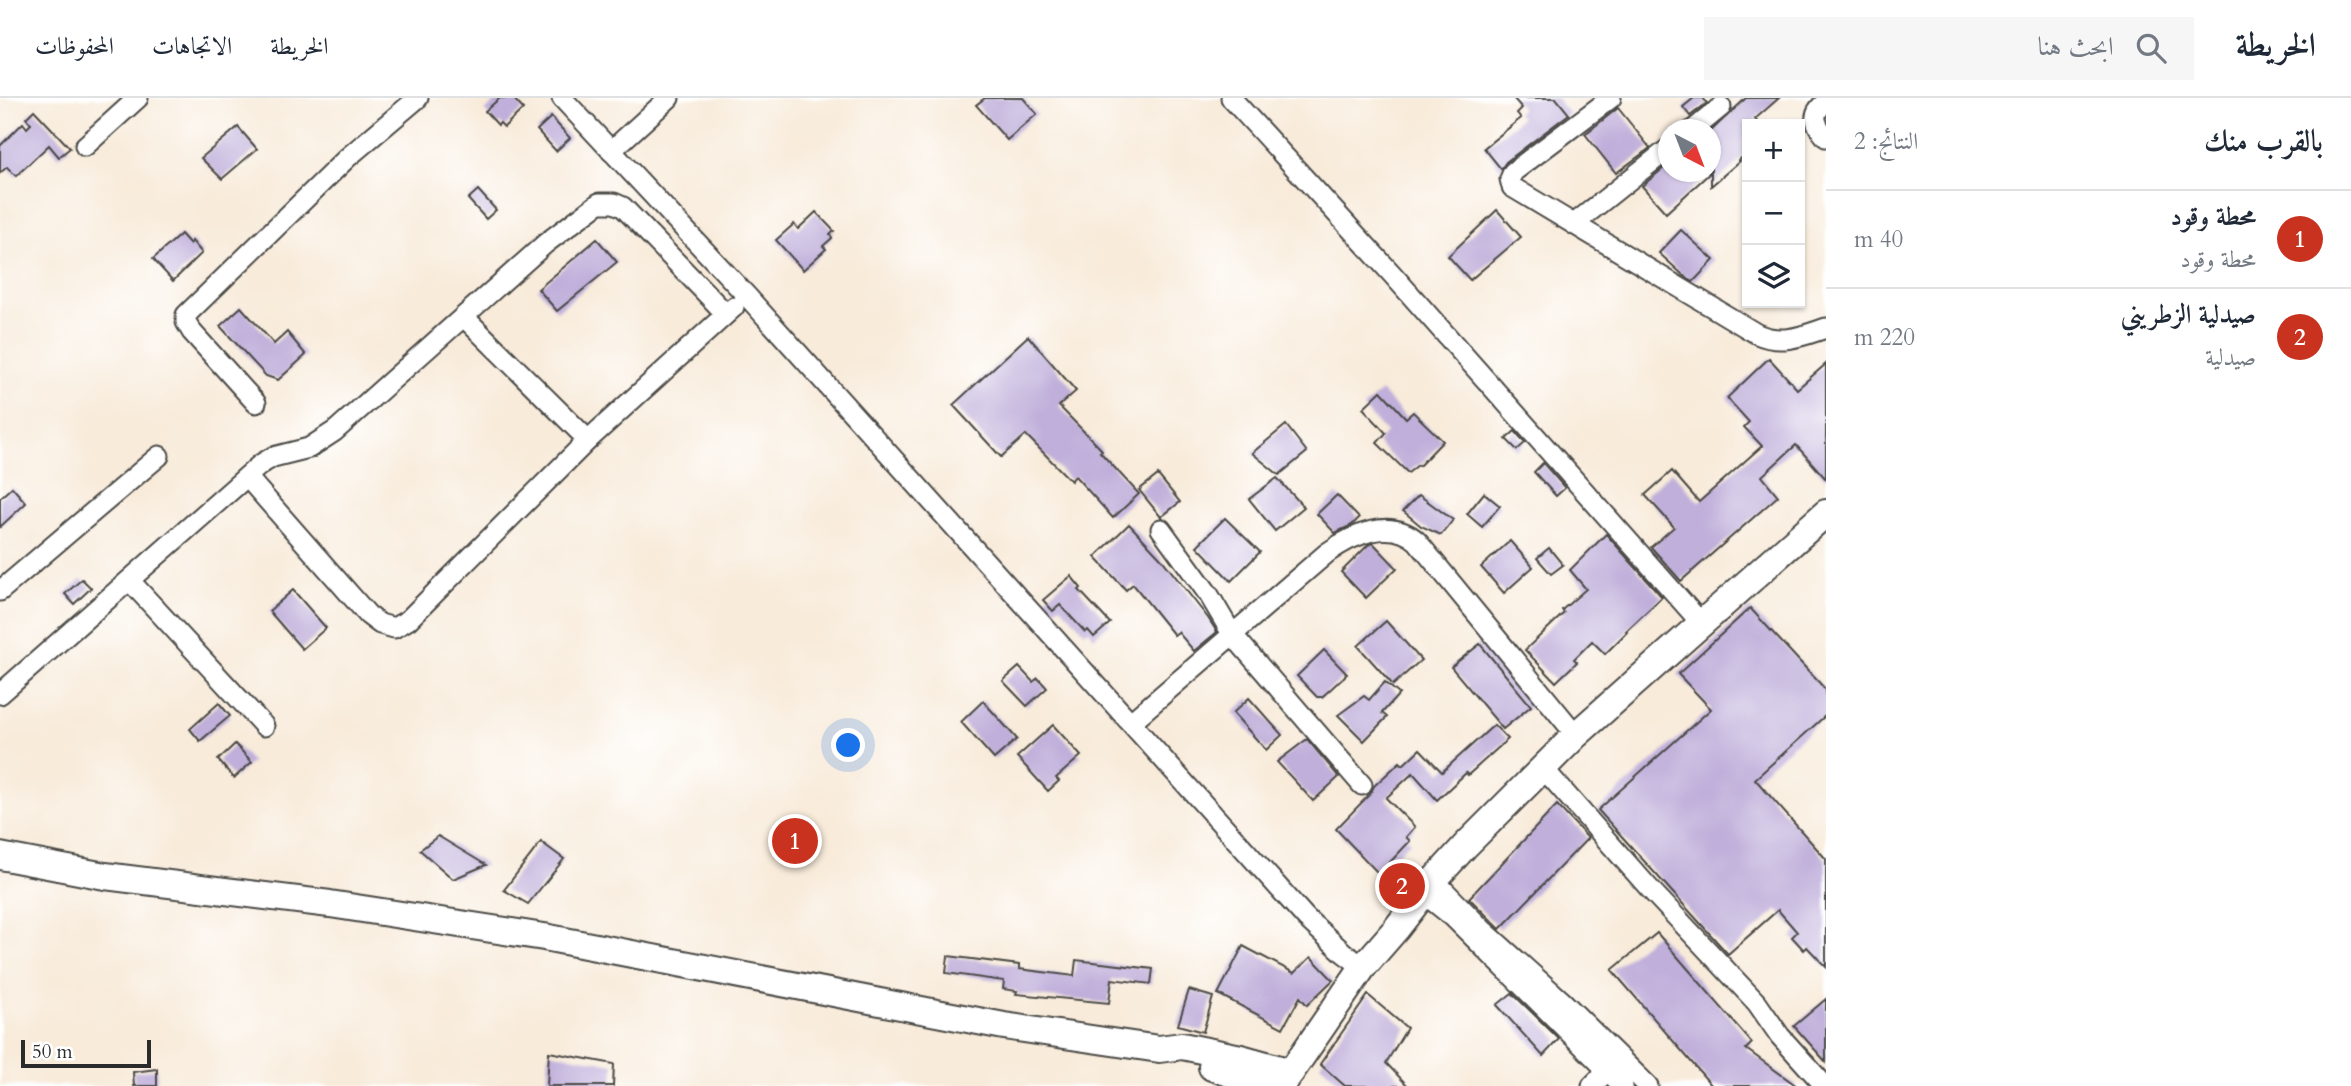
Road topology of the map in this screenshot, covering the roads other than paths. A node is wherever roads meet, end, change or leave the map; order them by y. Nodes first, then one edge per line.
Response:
1 (138, 98) edge
2 (418, 98) edge
3 (562, 98) edge
4 (668, 98) edge
5 (1231, 98) edge
6 (1611, 98) edge
7 (1826, 102) edge
8 (1721, 107) dead end
9 (1706, 119) edge
10 (1826, 137) edge
11 (85, 146) dead end
12 (611, 151) junction
13 (1658, 157) edge
14 (1574, 224) junction
15 (746, 295) junction
16 (726, 314) junction
17 (464, 317) junction
18 (1826, 327) edge
19 (256, 403) dead end
20 (588, 440) junction
21 (159, 456) dead end
22 (247, 477) junction
23 (1826, 513) edge
24 (1161, 529) dead end
25 (130, 581) junction
26 (0, 590) edge
27 (1702, 624) junction
28 (1232, 634) junction
29 (0, 694) edge
30 (1131, 722) junction
31 (264, 726) dead end
32 (1576, 734) junction
33 (1543, 768) junction
34 (1362, 785) dead end
35 (0, 856) edge
36 (1429, 887) junction
37 (1363, 967) junction
38 (1317, 1035) junction
39 (1236, 1071) edge
40 (1607, 1071) junction
41 (1287, 1079) edge
42 (1267, 1086) edge
43 (1592, 1086) edge
44 (1623, 1086) edge
45 (1648, 1086) edge
46 (1825, 1086) edge

1 - 11 street
2 - 19 street
3 - 12 street
4 - 12 street
5 - 27 street
6 - 14 street
7 - 10 street
8 - 9 street
12 - 15 street
13 - 14 street
14 - 18 street
15 - 16 street
15 - 30 street
16 - 17 street
16 - 20 street
17 - 20 street
17 - 22 street
20 - 22 street
21 - 26 street
22 - 25 street
23 - 27 main road
24 - 28 street
25 - 29 street
25 - 31 street
27 - 32 main road
28 - 30 street
28 - 32 street
28 - 34 street
30 - 37 street
32 - 33 main road
33 - 36 main road
33 - 46 street
35 - 39 main road
36 - 37 main road
36 - 40 street
36 - 45 street
37 - 38 main road
38 - 39 main road
38 - 41 main road
39 - 41 main road
39 - 42 main road
40 - 43 street
40 - 44 street

